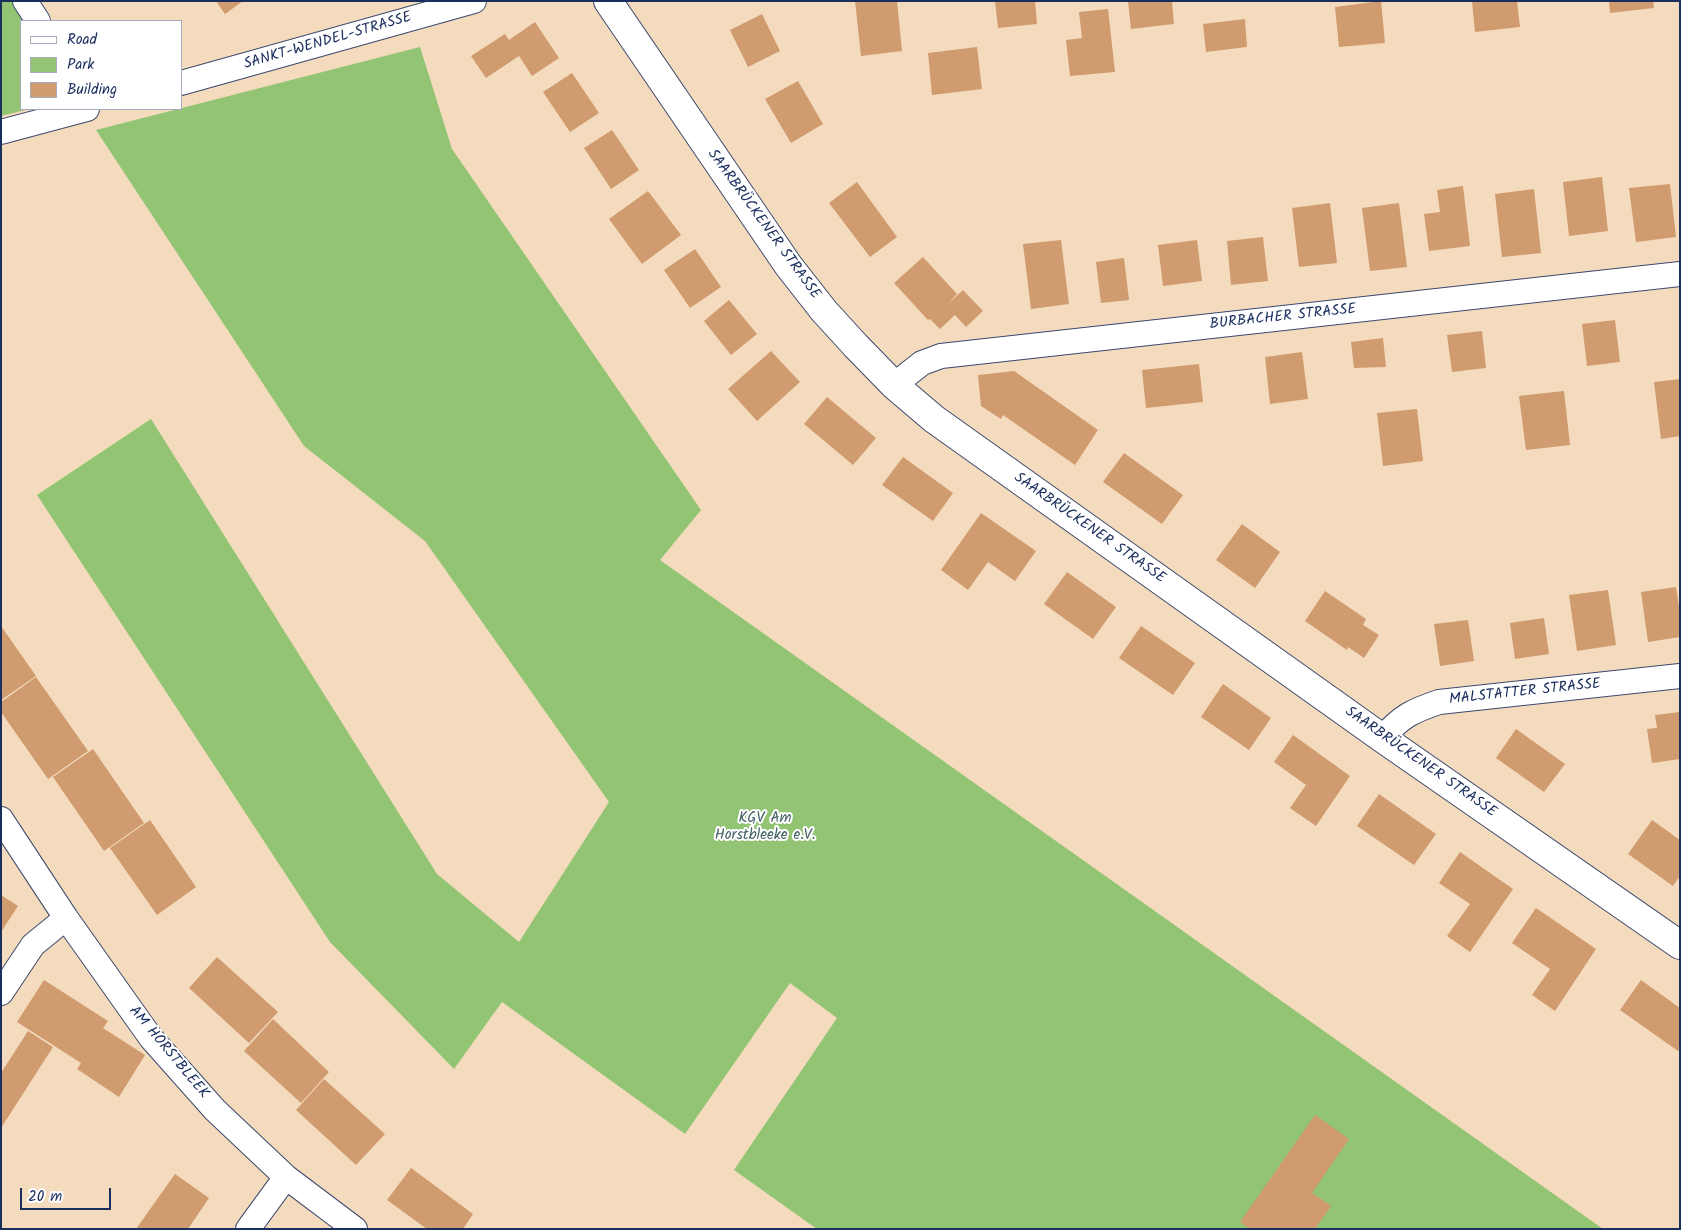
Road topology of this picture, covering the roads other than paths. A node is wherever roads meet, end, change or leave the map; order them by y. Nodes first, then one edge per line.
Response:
1 (24, 1) edge
2 (474, 1) edge
3 (608, 1) edge
4 (37, 20) edge
5 (182, 82) edge
6 (83, 110) edge
7 (1, 132) edge
8 (1680, 274) edge
9 (894, 385) junction
10 (1680, 676) edge
11 (1382, 738) junction
12 (1, 819) edge
13 (66, 918) junction
14 (1680, 945) edge
15 (1, 993) edge
16 (286, 1177) junction
17 (248, 1229) edge
18 (354, 1229) edge

1 - 4 street
2 - 5 street, SANKT-WENDEL-STRASSE
3 - 9 street, SAARBRÜCKENER STRASSE
6 - 7 street
8 - 9 street, BURBACHER STRASSE
9 - 11 street, SAARBRÜCKENER STRASSE
10 - 11 street, MALSTATTER STRASSE
11 - 14 street, SAARBRÜCKENER STRASSE
12 - 13 street, AM HORSTBLEEK
13 - 15 street
13 - 16 street, AM HORSTBLEEK
16 - 17 street
16 - 18 street, AM HORSTBLEEK

